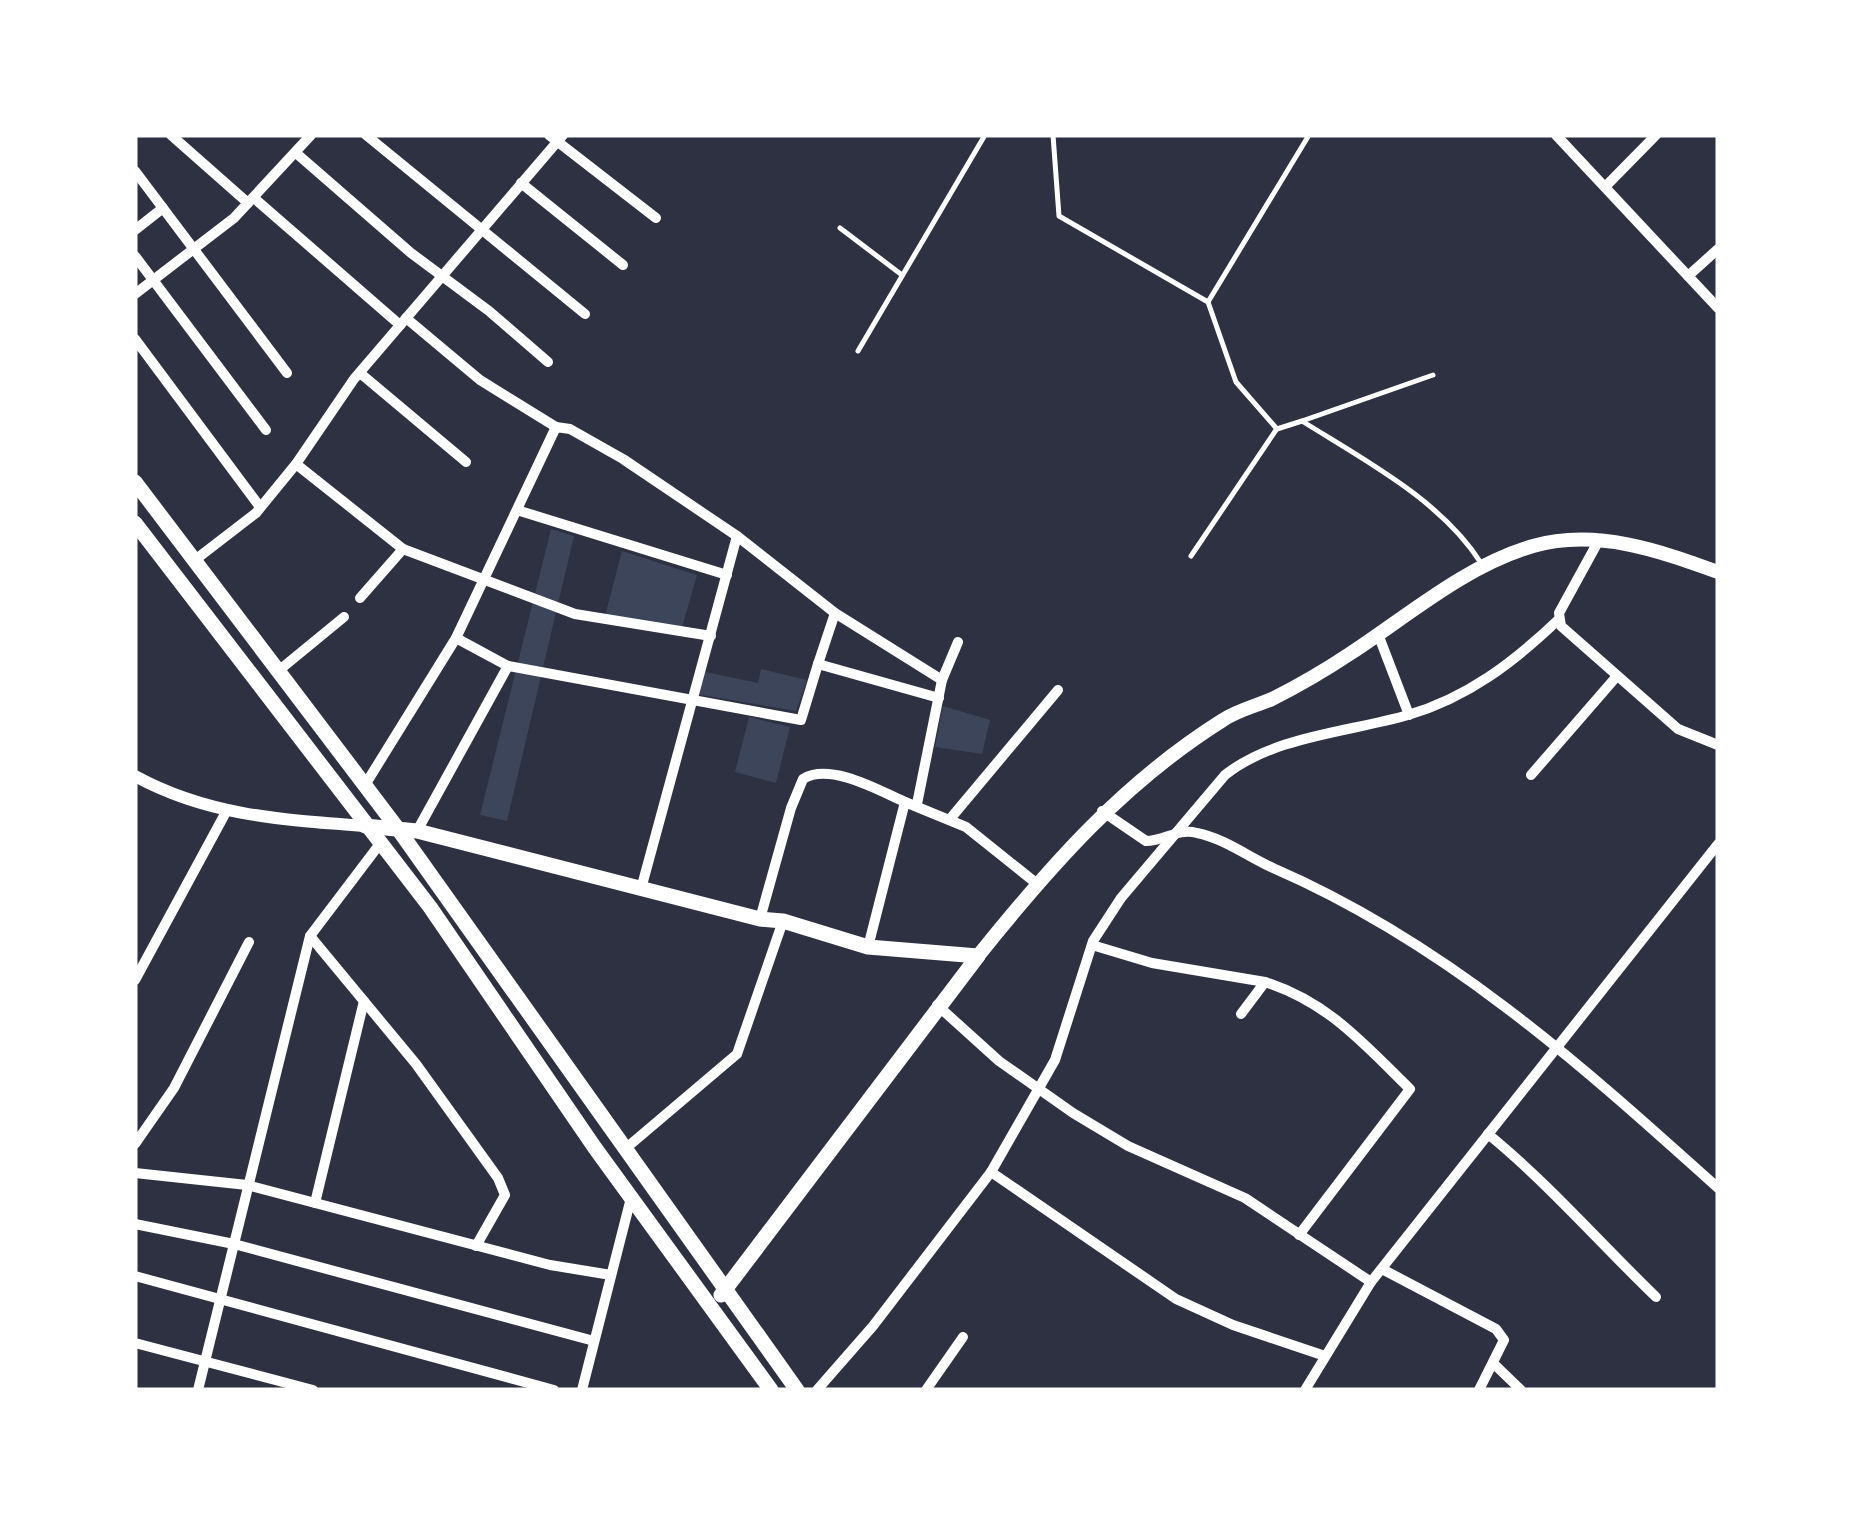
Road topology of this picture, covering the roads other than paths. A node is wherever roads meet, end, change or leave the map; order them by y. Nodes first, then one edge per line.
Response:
1 (171, 135) edge
2 (311, 135) edge
3 (366, 135) edge
4 (986, 135) edge
5 (1053, 135) edge
6 (1309, 135) edge
7 (1556, 135) edge
8 (1656, 135) edge
9 (556, 137) edge
10 (296, 153) junction
11 (135, 171) edge
12 (521, 183) junction
13 (1605, 187) junction
14 (251, 200) junction
15 (163, 208) junction
16 (656, 218) dead end
17 (484, 227) junction
18 (840, 228) dead end
19 (135, 230) edge
20 (192, 249) junction
21 (1718, 249) edge
22 (135, 256) edge
23 (624, 264) dead end
24 (902, 275) junction
25 (442, 276) junction
26 (1688, 276) junction
27 (152, 279) junction
28 (135, 294) edge
29 (1208, 302) junction
30 (1718, 308) edge
31 (585, 314) dead end
32 (403, 321) junction
33 (135, 339) edge
34 (858, 351) dead end
35 (548, 362) dead end
36 (360, 372) junction
37 (287, 373) dead end
38 (1433, 375) dead end
39 (1302, 421) junction
40 (556, 427) junction
41 (1277, 429) junction
42 (266, 430) dead end
43 (466, 462) dead end
44 (296, 464) junction
45 (135, 482) edge
46 (260, 508) junction
47 (520, 511) junction
48 (135, 523) edge
49 (737, 536) junction
50 (1598, 540) junction
51 (403, 549) junction
52 (1191, 556) dead end
53 (196, 560) junction
54 (1482, 566) junction
55 (1718, 572) edge
56 (727, 575) junction
57 (484, 584) junction
58 (360, 598) dead end
59 (835, 614) junction
60 (344, 617) dead end
61 (1558, 620) junction
62 (1378, 634) junction
63 (711, 636) junction
64 (456, 638) junction
65 (958, 642) dead end
66 (818, 664) junction
67 (508, 666) junction
68 (277, 672) junction
69 (1617, 676) junction
70 (942, 680) junction
71 (1058, 690) dead end
72 (690, 698) junction
73 (939, 698) junction
74 (1409, 715) junction
75 (1718, 745) edge
76 (1530, 775) dead end
77 (135, 776) edge
78 (365, 785) junction
79 (911, 803) junction
80 (1102, 811) junction
81 (226, 812) junction
82 (950, 818) junction
83 (365, 826) junction
84 (395, 826) junction
85 (416, 831) junction
86 (1176, 831) junction
87 (379, 844) junction
88 (1718, 844) edge
89 (1036, 883) junction
90 (641, 889) junction
91 (760, 920) junction
92 (783, 921) junction
93 (310, 936) junction
94 (250, 942) dead end
95 (1092, 945) junction
96 (868, 947) junction
97 (135, 955) edge
98 (978, 956) junction
99 (147, 961) junction
100 (135, 980) edge
101 (1265, 982) junction
102 (364, 1001) junction
103 (938, 1005) junction
104 (1241, 1014) dead end
105 (1558, 1045) junction
106 (1039, 1091) junction
107 (1488, 1134) junction
108 (135, 1144) edge
109 (626, 1148) junction
110 (135, 1172) edge
111 (990, 1172) junction
112 (247, 1186) junction
113 (1718, 1188) edge
114 (631, 1198) junction
115 (314, 1204) junction
116 (135, 1224) edge
117 (1299, 1235) junction
118 (234, 1244) junction
119 (476, 1246) junction
120 (1382, 1268) junction
121 (611, 1275) junction
122 (135, 1276) edge
123 (1371, 1282) junction
124 (727, 1289) junction
125 (1656, 1298) dead end
126 (221, 1299) junction
127 (713, 1306) junction
128 (963, 1337) dead end
129 (594, 1341) junction
130 (135, 1343) edge
131 (1326, 1356) junction
132 (205, 1361) junction
133 (1494, 1364) junction
134 (819, 1389) edge
135 (198, 1390) edge
136 (313, 1390) edge
137 (554, 1390) edge
138 (582, 1390) edge
139 (771, 1390) edge
140 (797, 1390) edge
141 (926, 1390) edge
142 (1305, 1390) edge
143 (1479, 1390) edge
144 (1522, 1390) edge

1 - 14 street
2 - 10 street
3 - 17 street
4 - 24 lane
5 - 29 lane
6 - 29 lane
7 - 13 street
8 - 13 street
9 - 12 street
9 - 16 street
10 - 14 street
10 - 25 street
11 - 15 street
12 - 17 street
12 - 23 street
13 - 26 street
14 - 20 street
14 - 32 street
15 - 19 street
15 - 20 street
17 - 25 street
17 - 31 street
18 - 24 lane
20 - 27 street
20 - 37 street
21 - 26 street
22 - 27 street
24 - 34 lane
25 - 32 street
25 - 35 street
26 - 30 street
27 - 28 street
27 - 42 street
29 - 41 lane
32 - 36 street
32 - 40 street
33 - 46 street
36 - 43 street
36 - 44 street
38 - 39 lane
39 - 41 lane
39 - 54 lane
40 - 47 street
40 - 49 street
41 - 52 lane
44 - 46 street
44 - 51 street
45 - 53 main road
46 - 53 street
47 - 56 street
47 - 57 street
48 - 83 main road
49 - 56 street
49 - 59 street
50 - 54 main road
50 - 55 main road
50 - 61 street
51 - 57 street
51 - 58 street
53 - 68 main road
54 - 62 main road
56 - 63 street
57 - 63 street
57 - 64 street
59 - 66 street
59 - 70 street
60 - 68 street
61 - 69 street
61 - 74 street
62 - 74 street
62 - 80 main road
63 - 72 street
64 - 67 street
64 - 78 street
65 - 70 street
66 - 72 street
66 - 73 street
67 - 72 street
67 - 85 street
68 - 78 main road
69 - 75 street
69 - 76 street
70 - 73 street
71 - 82 street
72 - 90 street
73 - 79 street
74 - 86 street
77 - 81 street
78 - 84 main road
79 - 82 street
79 - 91 street
79 - 96 street
80 - 86 street
80 - 89 main road
81 - 83 street
81 - 99 street
82 - 89 street
83 - 84 main road
83 - 87 main road
84 - 85 main road
84 - 109 main road
85 - 90 main road
86 - 95 street
86 - 105 street
87 - 93 street
87 - 114 main road
88 - 105 street
89 - 98 main road
90 - 91 main road
91 - 92 main road
92 - 96 main road
92 - 109 street
93 - 102 street
93 - 112 street
94 - 108 street
95 - 101 street
95 - 106 street
96 - 98 main road
97 - 99 street
98 - 103 main road
99 - 100 street
101 - 104 street
101 - 117 street
102 - 115 street
102 - 119 street
103 - 106 street
103 - 124 main road
105 - 107 street
105 - 113 street
106 - 111 street
106 - 117 street
107 - 120 street
107 - 125 street
109 - 124 main road
110 - 112 street
111 - 131 street
111 - 134 street
112 - 115 street
112 - 118 street
114 - 121 street
114 - 127 main road
115 - 119 street
116 - 118 street
117 - 123 street
118 - 126 street
118 - 129 street
119 - 121 street
120 - 123 street
120 - 133 street
121 - 129 street
122 - 126 street
123 - 131 street
124 - 127 main road
124 - 140 main road
126 - 132 street
126 - 137 street
127 - 139 main road
128 - 141 street
129 - 138 street
130 - 132 street
131 - 142 street
132 - 135 street
132 - 136 street
133 - 143 street
133 - 144 street

